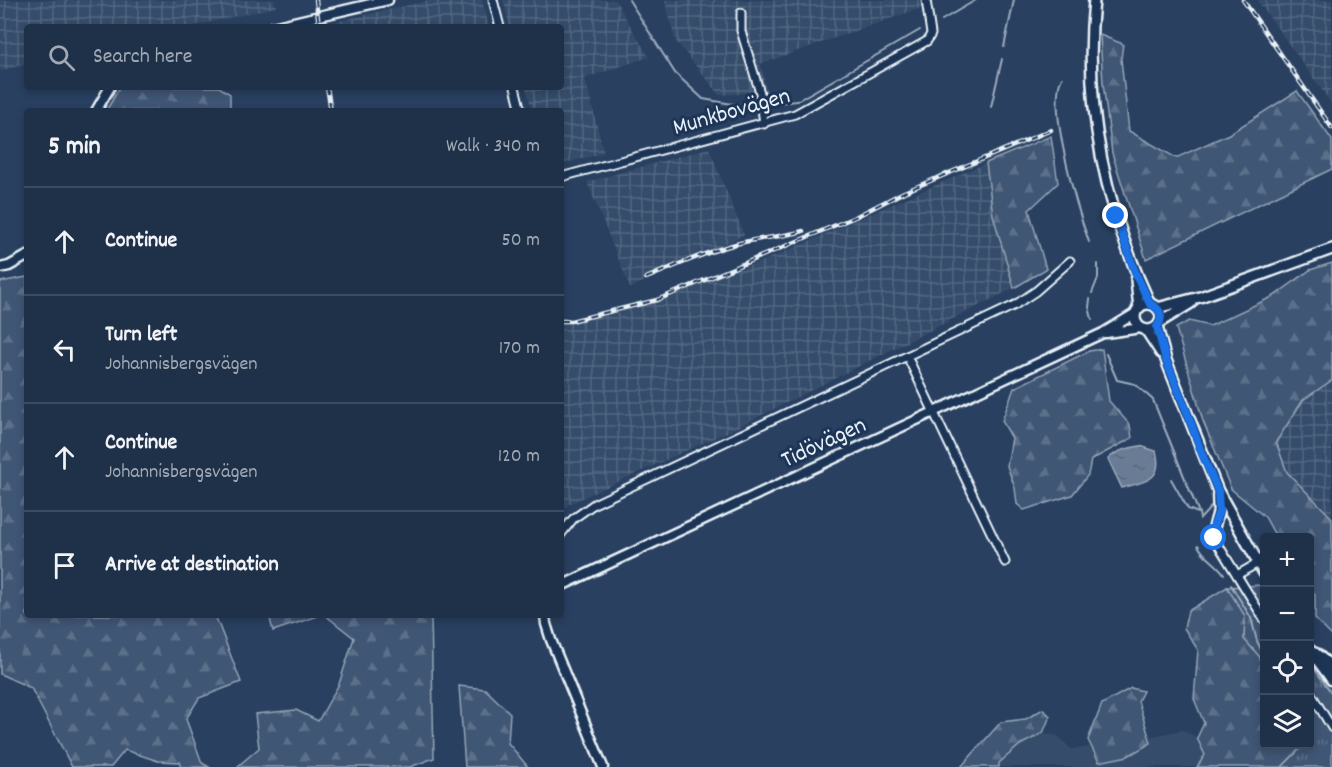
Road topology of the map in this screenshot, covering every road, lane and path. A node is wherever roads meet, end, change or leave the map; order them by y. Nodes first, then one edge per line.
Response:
1 (388, 0) edge
2 (493, 0) edge
3 (926, 0) edge
4 (1094, 0) edge
5 (741, 12) dead end
6 (285, 24) edge
7 (499, 24) edge
8 (108, 90) edge
9 (516, 90) edge
10 (98, 108) edge
11 (520, 108) edge
12 (764, 124) junction
13 (564, 176) edge
14 (1332, 249) edge
15 (24, 258) edge
16 (1070, 261) dead end
17 (0, 268) edge
18 (1135, 272) junction
19 (1200, 297) junction
20 (1154, 306) junction
21 (1137, 310) junction
22 (1159, 325) junction
23 (1143, 329) junction
24 (1102, 333) junction
25 (907, 356) junction
26 (1166, 360) junction
27 (933, 411) junction
28 (1218, 491) junction
29 (564, 530) edge
30 (1214, 538) joint
31 (1005, 562) dead end
32 (1258, 562) junction
33 (1260, 566) edge
34 (1237, 575) junction
35 (564, 585) edge
36 (1260, 612) edge
37 (545, 618) edge
38 (1314, 652) edge
39 (1314, 655) edge
40 (1332, 667) edge
41 (1332, 681) edge
42 (1312, 695) edge
43 (1332, 728) edge
44 (603, 767) edge

1 - 6 street
2 - 7 street
3 - 12 street, Munkbovägen
4 - 18 main road
5 - 12 street
8 - 10 street
9 - 11 street
12 - 13 street, Munkbovägen
14 - 19 main road
15 - 17 street
16 - 25 street
18 - 20 main road
18 - 21 main road
19 - 20 main road
19 - 22 main road
20 - 21 main road
20 - 22 main road
21 - 23 main road
21 - 24 street, Tidövägen
22 - 23 main road
22 - 26 main road
23 - 24 street, Tidövägen
23 - 26 main road
24 - 27 street, Tidövägen
25 - 27 street
25 - 29 street
26 - 28 main road
27 - 31 street
27 - 35 street, Tidövägen
28 - 30 main road
28 - 32 main road
30 - 34 street
32 - 33 main road
32 - 34 street
34 - 36 street
37 - 44 street
38 - 40 main road
39 - 41 main road
42 - 43 street

